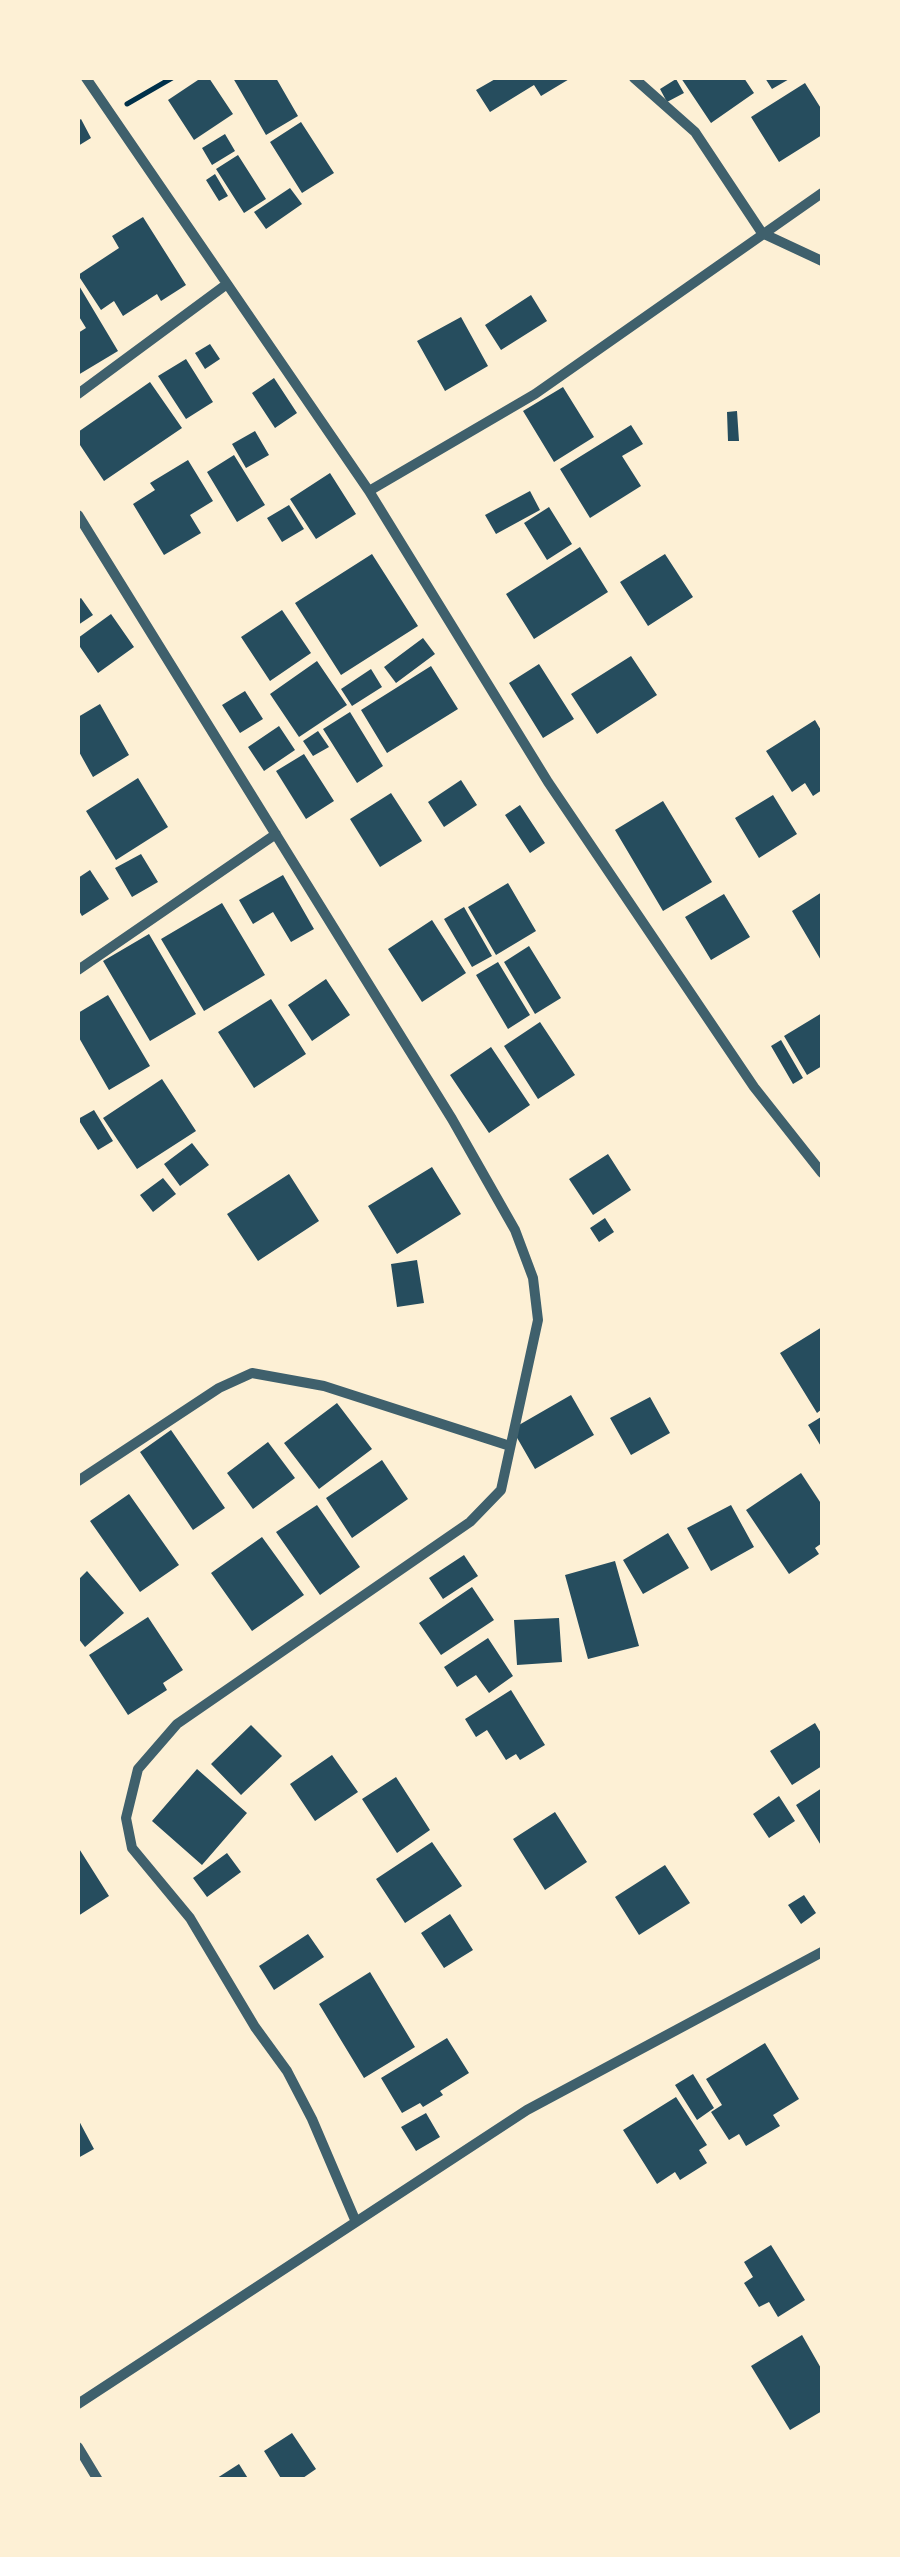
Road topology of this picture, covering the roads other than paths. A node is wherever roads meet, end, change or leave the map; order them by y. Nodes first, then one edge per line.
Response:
1 (86, 78) edge
2 (634, 78) edge
3 (822, 193) edge
4 (762, 233) junction
5 (822, 261) edge
6 (227, 284) junction
7 (78, 394) edge
8 (368, 491) junction
9 (78, 516) edge
10 (276, 834) junction
11 (78, 970) edge
12 (822, 1173) edge
13 (510, 1446) junction
14 (78, 1482) edge
15 (822, 1952) edge
16 (356, 2222) junction
17 (78, 2404) edge
18 (78, 2447) edge
19 (98, 2480) edge

1 - 6 street
2 - 4 street
3 - 4 street
4 - 5 street
4 - 8 street
6 - 7 street
6 - 8 street
8 - 12 street
9 - 10 street
10 - 11 street
10 - 13 street
13 - 14 street
13 - 16 street
15 - 16 street
16 - 17 street
18 - 19 street

